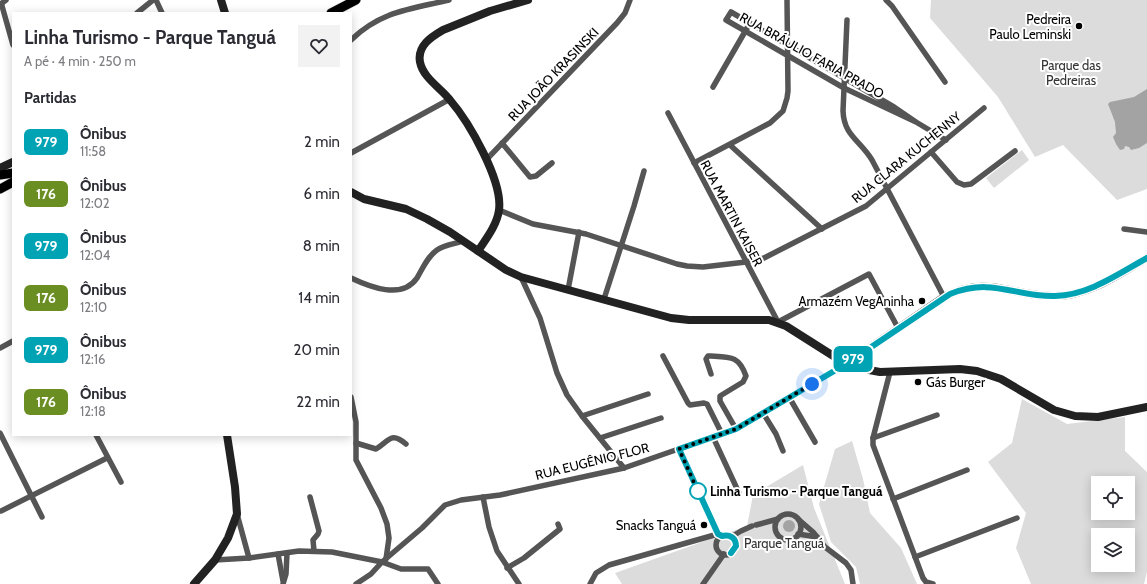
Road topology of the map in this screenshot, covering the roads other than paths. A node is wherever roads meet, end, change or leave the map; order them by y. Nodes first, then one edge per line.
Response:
1 (6, 0) edge
2 (155, 0) edge
3 (221, 0) edge
4 (356, 0) edge
5 (450, 0) edge
6 (528, 0) edge
7 (630, 0) edge
8 (787, 0) edge
9 (886, 0) edge
10 (896, 0) edge
11 (892, 6) junction
12 (138, 12) edge
13 (161, 12) edge
14 (225, 12) edge
15 (333, 12) edge
16 (847, 20) dead end
17 (750, 23) junction
18 (11, 27) edge
19 (745, 31) junction
20 (352, 39) edge
21 (787, 45) junction
22 (788, 56) junction
23 (844, 78) junction
24 (945, 82) dead end
25 (713, 86) dead end
26 (844, 88) junction
27 (450, 99) junction
28 (984, 108) dead end
29 (668, 113) dead end
30 (916, 122) junction
31 (946, 140) junction
32 (502, 143) junction
33 (730, 145) junction
34 (1015, 151) dead end
35 (352, 152) edge
36 (931, 152) junction
37 (486, 159) junction
38 (12, 162) edge
39 (552, 163) dead end
40 (694, 163) junction
41 (0, 168) edge
42 (644, 171) dead end
43 (12, 173) edge
44 (0, 175) edge
45 (12, 176) edge
46 (0, 182) edge
47 (12, 183) edge
48 (887, 189) junction
49 (0, 190) edge
50 (352, 193) edge
51 (499, 210) junction
52 (822, 229) junction
53 (1124, 229) dead end
54 (579, 232) junction
55 (1147, 232) edge
56 (463, 241) junction
57 (621, 246) junction
58 (478, 251) junction
59 (1147, 258) edge
60 (746, 262) junction
61 (521, 277) junction
62 (352, 278) edge
63 (568, 290) junction
64 (944, 297) junction
65 (604, 299) junction
66 (778, 322) junction
67 (898, 328) junction
68 (12, 342) edge
69 (0, 348) edge
70 (663, 356) dead end
71 (846, 364) junction
72 (890, 372) junction
73 (712, 374) dead end
74 (648, 394) dead end
75 (788, 397) junction
76 (352, 402) edge
77 (1147, 406) edge
78 (763, 413) junction
79 (937, 415) dead end
80 (582, 416) junction
81 (661, 418) dead end
82 (736, 429) junction
83 (0, 433) edge
84 (722, 434) junction
85 (96, 436) edge
86 (227, 436) edge
87 (600, 438) junction
88 (713, 438) junction
89 (873, 438) junction
90 (815, 442) dead end
91 (356, 443) junction
92 (406, 444) dead end
93 (679, 449) junction
94 (783, 452) dead end
95 (107, 458) junction
96 (624, 468) junction
97 (967, 470) dead end
98 (121, 482) dead end
99 (739, 493) dead end
100 (32, 495) junction
101 (310, 497) dead end
102 (483, 497) junction
103 (893, 499) junction
104 (1, 511) dead end
105 (237, 514) junction
106 (42, 517) dead end
107 (1017, 518) dead end
108 (778, 519) junction
109 (798, 519) junction
110 (558, 524) dead end
111 (798, 534) junction
112 (720, 535) junction
113 (731, 537) junction
114 (817, 537) junction
115 (314, 551) junction
116 (287, 553) junction
117 (278, 554) junction
118 (724, 554) junction
119 (915, 557) junction
120 (249, 558) junction
121 (215, 560) junction
122 (384, 561) junction
123 (507, 568) junction
124 (283, 569) junction
125 (283, 583) edge
126 (194, 584) edge
127 (356, 584) edge
128 (438, 584) edge
129 (518, 584) edge
130 (590, 584) edge
131 (703, 584) edge
132 (853, 584) edge
133 (933, 584) edge

1 - 18 street
2 - 12 street
2 - 13 street
3 - 14 main road
4 - 15 main road
5 - 20 street
6 - 27 main road
7 - 32 street, RUA JOÃO KRASINSKI
8 - 21 street
9 - 11 street
10 - 11 street
11 - 24 street
16 - 23 street
17 - 19 street
17 - 19 street, RUA BRÁULIO FARIA PRADO
17 - 21 street, RUA BRÁULIO FARIA PRADO
19 - 22 street, RUA BRÁULIO FARIA PRADO
19 - 25 street
21 - 22 street
21 - 23 street, RUA BRÁULIO FARIA PRADO
22 - 26 street, RUA BRÁULIO FARIA PRADO
22 - 33 street
23 - 26 street
23 - 30 street, RUA BRÁULIO FARIA PRADO
26 - 30 street, RUA BRÁULIO FARIA PRADO
26 - 48 street
27 - 35 street
27 - 37 main road
28 - 31 street, RUA CLARA KUCHENNY
29 - 40 street, RUA MARTIN KAISER
30 - 31 street, RUA BRÁULIO FARIA PRADO
31 - 36 street, RUA CLARA KUCHENNY
32 - 37 street, RUA JOÃO KRASINSKI
32 - 39 street
33 - 40 street
33 - 52 street
34 - 36 street
36 - 48 street, RUA CLARA KUCHENNY
37 - 51 main road
38 - 41 main road
40 - 60 street, RUA MARTIN KAISER
42 - 57 street
43 - 44 main road
45 - 46 main road
47 - 49 main road
48 - 52 street, RUA CLARA KUCHENNY
48 - 64 street
50 - 56 main road
51 - 54 street, RUA CLARA KUCHENNY
51 - 58 main road
52 - 60 street, RUA CLARA KUCHENNY
53 - 55 street
54 - 57 street, RUA CLARA KUCHENNY
54 - 63 street
56 - 58 main road
56 - 62 street
57 - 60 street, RUA CLARA KUCHENNY
57 - 65 street
58 - 61 main road
59 - 64 main road, RUA EUGÊNIO FLOR
60 - 66 street, RUA MARTIN KAISER
61 - 63 main road
61 - 80 street
63 - 65 main road
64 - 67 main road, RUA EUGÊNIO FLOR
65 - 66 main road
66 - 67 street
66 - 71 main road
67 - 71 main road, RUA EUGÊNIO FLOR
68 - 69 street
70 - 84 street
71 - 72 main road
71 - 75 street, RUA EUGÊNIO FLOR
72 - 77 main road
72 - 89 street
73 - 82 street
74 - 80 street
75 - 78 street, RUA EUGÊNIO FLOR
75 - 90 street
76 - 91 street
78 - 82 street, RUA EUGÊNIO FLOR
78 - 94 street
79 - 89 street
80 - 87 street
81 - 87 street
82 - 84 street, RUA EUGÊNIO FLOR
83 - 100 street
84 - 88 street, RUA EUGÊNIO FLOR
85 - 95 street
86 - 105 main road
87 - 96 street
88 - 93 street, RUA EUGÊNIO FLOR
88 - 99 street
89 - 103 street
91 - 92 street
91 - 122 street
93 - 96 street, RUA EUGÊNIO FLOR
93 - 112 street
95 - 98 street
95 - 100 street
96 - 102 street, RUA EUGÊNIO FLOR
97 - 103 street
100 - 104 street
100 - 106 street
101 - 115 street
102 - 122 street, RUA EUGÊNIO FLOR
102 - 123 street
103 - 119 street
105 - 120 street
105 - 121 main road
107 - 119 street
108 - 109 street
108 - 111 street
108 - 113 street
109 - 111 street
109 - 114 street
110 - 123 street
111 - 114 street
112 - 113 street
112 - 118 street
112 - 130 street
113 - 118 street
114 - 132 street
115 - 116 street
115 - 122 street
116 - 117 street
116 - 124 street
117 - 120 street
117 - 124 street
118 - 131 street
119 - 133 street
120 - 121 street
121 - 126 main road
122 - 127 street, RUA EUGÊNIO FLOR
122 - 128 street
123 - 129 street
124 - 125 street

